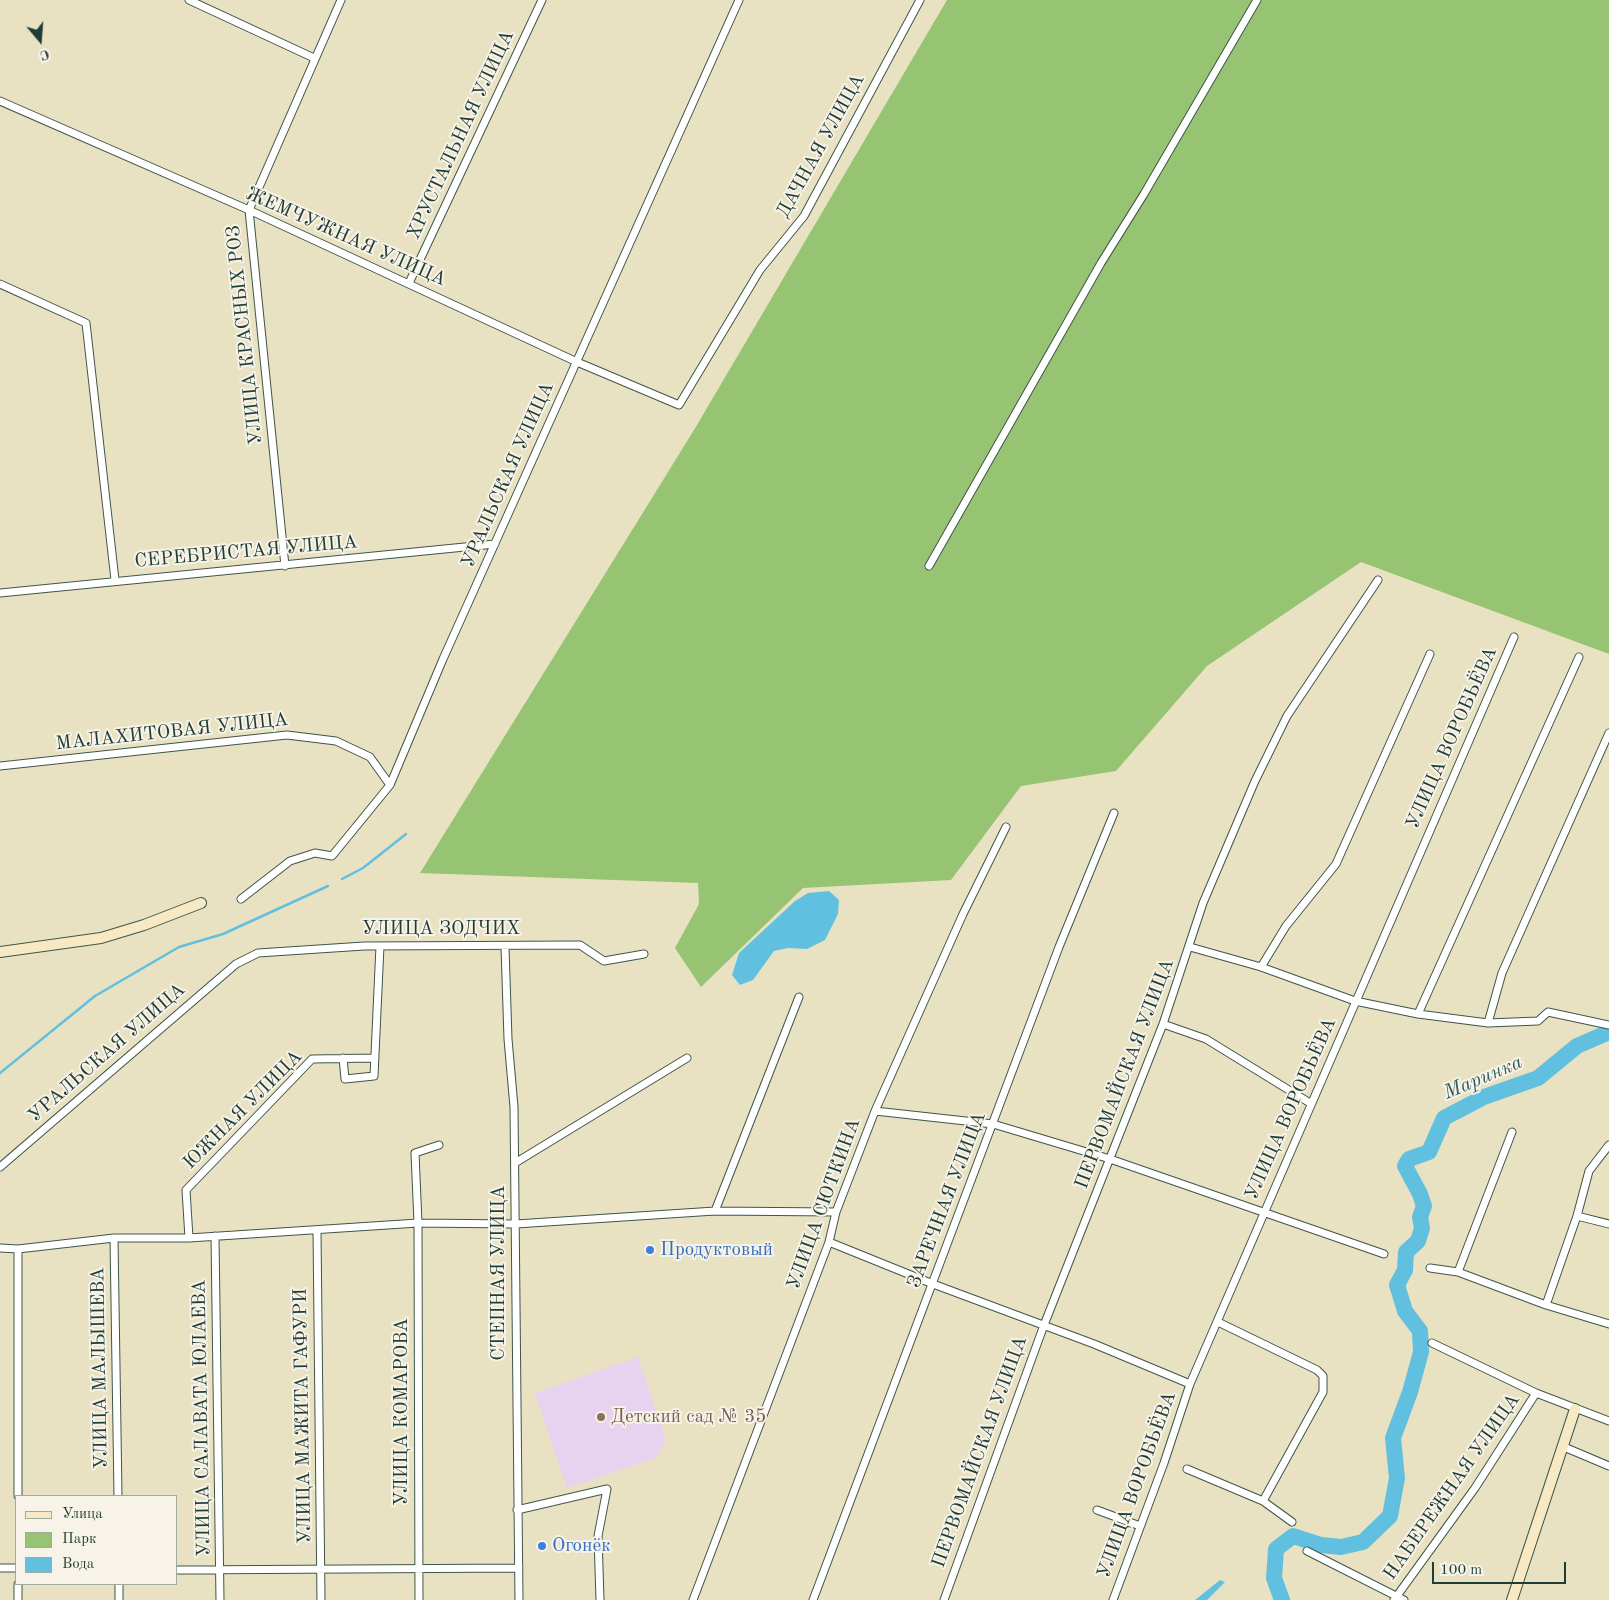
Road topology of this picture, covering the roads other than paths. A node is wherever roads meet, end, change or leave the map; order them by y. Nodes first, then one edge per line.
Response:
1 (189, 0) edge
2 (341, 0) edge
3 (542, 0) edge
4 (739, 0) edge
5 (920, 0) edge
6 (1256, 0) edge
7 (314, 58) junction
8 (0, 101) edge
9 (249, 210) junction
10 (410, 283) junction
11 (0, 284) edge
12 (577, 362) junction
13 (678, 404) joint
14 (494, 544) junction
15 (285, 566) junction
16 (929, 566) dead end
17 (115, 580) junction
18 (1378, 580) dead end
19 (0, 593) edge
20 (1514, 637) dead end
21 (1430, 654) dead end
22 (1579, 657) dead end
23 (1609, 733) edge
24 (0, 766) edge
25 (390, 785) junction
26 (1114, 813) dead end
27 (1006, 827) dead end
28 (241, 899) dead end
29 (201, 903) dead end
30 (380, 946) junction
31 (505, 946) junction
32 (1190, 947) junction
33 (0, 952) edge
34 (644, 954) dead end
35 (236, 964) joint
36 (1261, 967) junction
37 (799, 997) dead end
38 (1355, 1001) junction
39 (1418, 1014) junction
40 (1488, 1023) junction
41 (1163, 1024) junction
42 (1609, 1025) edge
43 (343, 1058) junction
44 (373, 1058) junction
45 (687, 1058) dead end
46 (1310, 1103) junction
47 (874, 1111) junction
48 (993, 1124) junction
49 (1512, 1132) dead end
50 (439, 1145) dead end
51 (1609, 1145) edge
52 (1110, 1159) junction
53 (515, 1163) junction
54 (0, 1167) edge
55 (715, 1211) junction
56 (836, 1212) junction
57 (1263, 1212) junction
58 (1577, 1216) junction
59 (418, 1223) junction
60 (516, 1224) junction
61 (1609, 1224) edge
62 (317, 1231) junction
63 (215, 1236) junction
64 (114, 1238) junction
65 (189, 1238) junction
66 (829, 1242) junction
67 (0, 1248) edge
68 (18, 1249) junction
69 (1384, 1254) dead end
70 (1430, 1268) dead end
71 (1458, 1272) junction
72 (933, 1284) junction
73 (1546, 1305) junction
74 (1218, 1322) junction
75 (1609, 1324) edge
76 (1044, 1325) junction
77 (1432, 1343) dead end
78 (1190, 1384) junction
79 (1536, 1393) junction
80 (1575, 1408) junction
81 (1609, 1421) edge
82 (1564, 1446) junction
83 (1609, 1466) edge
84 (1187, 1469) dead end
85 (18, 1495) edge
86 (118, 1495) edge
87 (1264, 1501) junction
88 (518, 1510) junction
89 (1097, 1510) dead end
90 (1292, 1522) dead end
91 (1140, 1526) junction
92 (1307, 1551) dead end
93 (0, 1568) edge
94 (15, 1568) edge
95 (519, 1568) junction
96 (419, 1569) junction
97 (178, 1570) edge
98 (220, 1570) junction
99 (321, 1570) junction
100 (18, 1585) edge
101 (119, 1585) edge
102 (1395, 1599) edge
103 (18, 1600) edge
104 (119, 1600) edge
105 (220, 1600) edge
106 (321, 1600) edge
107 (419, 1600) edge
108 (518, 1600) edge
109 (600, 1600) edge
110 (693, 1600) edge
111 (813, 1600) edge
112 (944, 1600) edge
113 (1113, 1600) edge
114 (1404, 1600) edge
115 (1512, 1600) edge

1 - 7 street
2 - 7 street, УЛИЦА КРАСНЫХ РОЗ
3 - 10 street, ХРУСТАЛЬНАЯ УЛИЦА
4 - 12 street, УРАЛЬСКАЯ УЛИЦА
5 - 13 street, ДАЧНАЯ УЛИЦА
6 - 16 street
7 - 9 street, УЛИЦА КРАСНЫХ РОЗ
8 - 9 street, ЖЕМЧУЖНАЯ УЛИЦА
9 - 10 street, ЖЕМЧУЖНАЯ УЛИЦА
9 - 15 street, УЛИЦА КРАСНЫХ РОЗ
10 - 12 street, ЖЕМЧУЖНАЯ УЛИЦА
11 - 17 street
12 - 13 street, ЖЕМЧУЖНАЯ УЛИЦА
12 - 14 street, УРАЛЬСКАЯ УЛИЦА
14 - 15 street, СЕРЕБРИСТАЯ УЛИЦА
14 - 25 street, УРАЛЬСКАЯ УЛИЦА
15 - 17 street, СЕРЕБРИСТАЯ УЛИЦА
17 - 19 street, СЕРЕБРИСТАЯ УЛИЦА
18 - 32 street, ПЕРВОМАЙСКАЯ УЛИЦА
20 - 38 street, УЛИЦА ВОРОБЬЁВА
21 - 36 street
22 - 39 street
23 - 40 street
24 - 25 street, МАЛАХИТОВАЯ УЛИЦА
25 - 28 street, УРАЛЬСКАЯ УЛИЦА
26 - 48 street, ЗАРЕЧНАЯ УЛИЦА
27 - 47 street, УЛИЦА СЮТКИНА
29 - 33 street
30 - 31 street, УЛИЦА ЗОДЧИХ
30 - 35 street, УЛИЦА ЗОДЧИХ
30 - 44 street
31 - 34 street, УЛИЦА ЗОДЧИХ
31 - 53 street, СТЕПНАЯ УЛИЦА
32 - 36 street
32 - 41 street, ПЕРВОМАЙСКАЯ УЛИЦА
35 - 54 street, УРАЛЬСКАЯ УЛИЦА
36 - 38 street
37 - 55 street
38 - 39 street
38 - 46 street, УЛИЦА ВОРОБЬЁВА
39 - 40 street
40 - 42 street
41 - 46 street
41 - 52 street, ПЕРВОМАЙСКАЯ УЛИЦА
43 - 44 street, ЮЖНАЯ УЛИЦА
43 - 44 street
43 - 65 street, ЮЖНАЯ УЛИЦА
45 - 53 street
46 - 57 street, УЛИЦА ВОРОБЬЁВА
47 - 48 street
47 - 56 street, УЛИЦА СЮТКИНА
48 - 52 street
48 - 72 street, ЗАРЕЧНАЯ УЛИЦА
49 - 71 street
50 - 59 street, УЛИЦА КОМАРОВА
51 - 58 street
52 - 57 street
52 - 76 street, ПЕРВОМАЙСКАЯ УЛИЦА
53 - 60 street, СТЕПНАЯ УЛИЦА
55 - 56 street
55 - 60 street
56 - 66 street, УЛИЦА СЮТКИНА
57 - 69 street
57 - 74 street, УЛИЦА ВОРОБЬЁВА
58 - 61 street
58 - 73 street
59 - 60 street
59 - 62 street
59 - 96 street, УЛИЦА КОМАРОВА
60 - 88 street, СТЕПНАЯ УЛИЦА
62 - 63 street
62 - 99 street, УЛИЦА МАЖИТА ГАФУРИ
63 - 65 street
63 - 98 street, УЛИЦА САЛАВАТА ЮЛАЕВА
64 - 65 street
64 - 68 street
64 - 86 street, УЛИЦА МАЛЫШЕВА
66 - 72 street
66 - 110 street, УЛИЦА СЮТКИНА
67 - 68 street
68 - 85 street
70 - 71 street
71 - 73 street
72 - 76 street
72 - 111 street, ЗАРЕЧНАЯ УЛИЦА
73 - 75 street
74 - 78 street, УЛИЦА ВОРОБЬЁВА
74 - 87 street
76 - 78 street
76 - 112 street, ПЕРВОМАЙСКАЯ УЛИЦА
77 - 79 street
78 - 91 street, УЛИЦА ВОРОБЬЁВА
79 - 80 street
79 - 102 street, НАБЕРЕЖНАЯ УЛИЦА
80 - 81 street
80 - 82 street
82 - 83 street
82 - 115 street
84 - 87 street
87 - 90 street
88 - 95 street, СТЕПНАЯ УЛИЦА
88 - 109 street
89 - 91 street
91 - 113 street, УЛИЦА ВОРОБЬЁВА
92 - 102 street
93 - 94 street
95 - 96 street
95 - 108 street, СТЕПНАЯ УЛИЦА
96 - 99 street
96 - 107 street, УЛИЦА КОМАРОВА
97 - 98 street
98 - 99 street
98 - 105 street, УЛИЦА САЛАВАТА ЮЛАЕВА
99 - 106 street, УЛИЦА МАЖИТА ГАФУРИ
100 - 103 street
101 - 104 street
102 - 114 street

